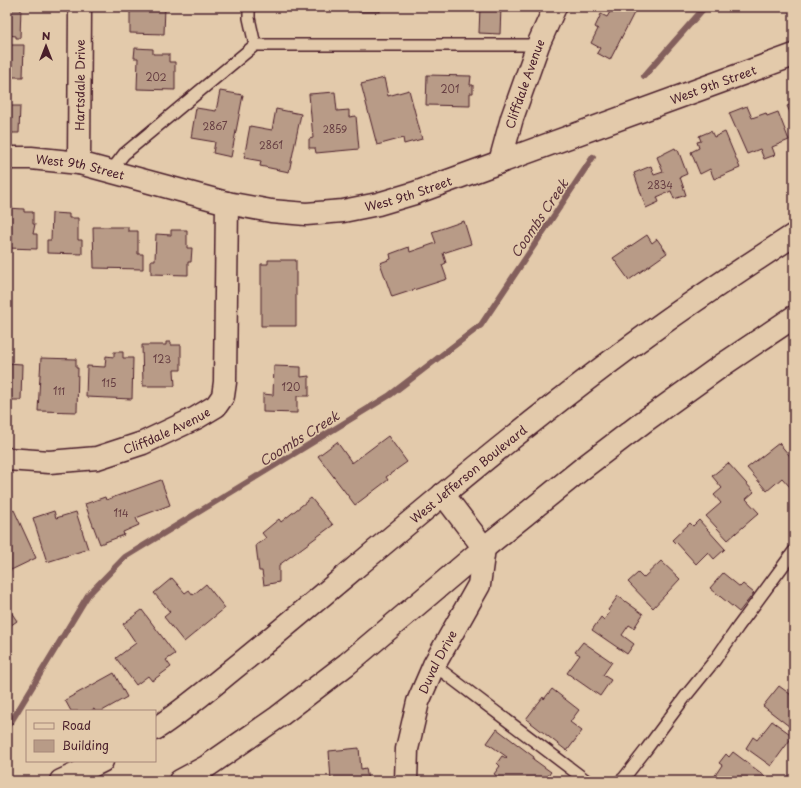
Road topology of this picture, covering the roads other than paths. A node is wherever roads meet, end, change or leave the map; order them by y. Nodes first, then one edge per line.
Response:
1 (80, 7) edge
2 (249, 7) edge
3 (555, 7) edge
4 (255, 45) junction
5 (538, 45) junction
6 (794, 55) edge
7 (7, 158) edge
8 (500, 162) junction
9 (79, 163) junction
10 (111, 171) junction
11 (228, 203) junction
12 (794, 235) edge
13 (794, 316) edge
14 (7, 459) edge
15 (443, 494) junction
16 (484, 548) junction
17 (794, 551) edge
18 (434, 665) junction
19 (156, 728) edge
20 (100, 762) edge
21 (61, 781) edge
22 (180, 781) edge
23 (406, 781) edge
24 (587, 781) edge
25 (620, 781) edge

1 - 9 street, Hartsdale Drive
2 - 4 lane
3 - 5 street, Cliffdale Avenue
4 - 5 lane
4 - 10 lane
5 - 8 street, Cliffdale Avenue
6 - 8 street, West 9th Street
7 - 9 street, West 9th Street
8 - 11 street, West 9th Street
9 - 10 street, West 9th Street
10 - 11 street, West 9th Street
11 - 14 street, Cliffdale Avenue
12 - 15 street, West Jefferson Boulevard
13 - 16 street
15 - 16 street
15 - 19 street, West Jefferson Boulevard
16 - 18 street, Duval Drive
16 - 22 street
17 - 25 lane
18 - 23 street, Duval Drive
18 - 24 lane
20 - 21 street

